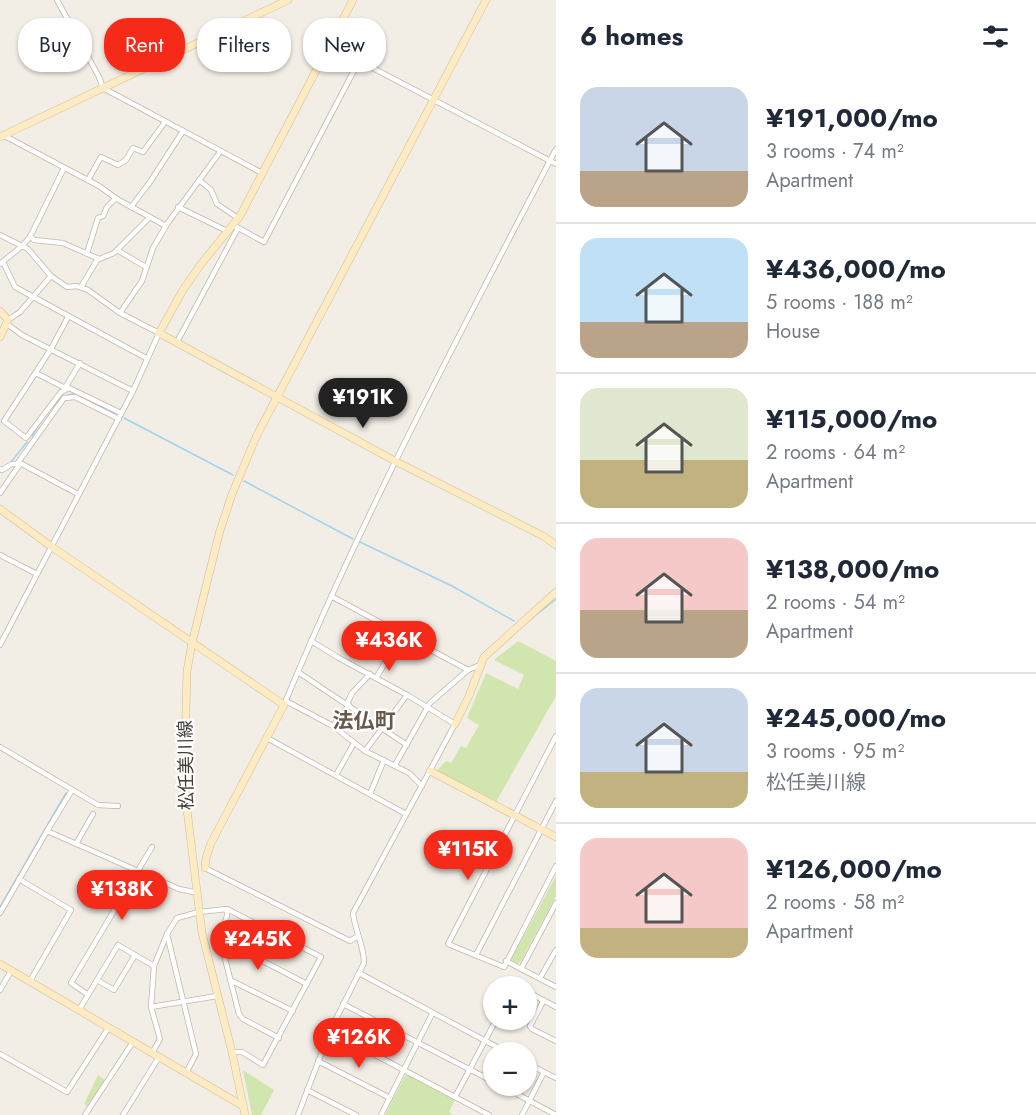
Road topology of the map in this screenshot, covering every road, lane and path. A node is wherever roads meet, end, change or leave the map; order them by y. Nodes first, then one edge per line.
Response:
1 (57, 0) edge
2 (288, 0) edge
3 (353, 0) edge
4 (486, 0) edge
5 (343, 18) edge
6 (315, 72) edge
7 (353, 72) edge
8 (380, 72) edge
9 (104, 88) junction
10 (433, 100) junction
11 (165, 122) junction
12 (183, 131) junction
13 (2, 136) edge
14 (556, 149) edge
15 (220, 152) junction
16 (550, 161) junction
17 (556, 164) edge
18 (64, 168) junction
19 (262, 173) junction
20 (88, 180) junction
21 (199, 180) junction
22 (116, 198) junction
23 (131, 207) junction
24 (178, 207) junction
25 (150, 218) junction
26 (238, 218) junction
27 (166, 226) junction
28 (235, 226) junction
29 (227, 231) junction
30 (0, 235) edge
31 (30, 236) junction
32 (22, 246) junction
33 (117, 250) junction
34 (87, 253) junction
35 (99, 259) junction
36 (2, 263) edge
37 (146, 267) junction
38 (51, 276) junction
39 (81, 287) junction
40 (32, 298) junction
41 (0, 311) edge
42 (120, 313) junction
43 (68, 317) junction
44 (7, 322) junction
45 (159, 333) junction
46 (0, 337) edge
47 (177, 342) junction
48 (51, 349) junction
49 (146, 358) junction
50 (80, 363) junction
51 (36, 373) junction
52 (65, 388) junction
53 (133, 391) junction
54 (277, 397) junction
55 (120, 416) junction
56 (26, 438) junction
57 (32, 442) junction
58 (395, 460) junction
59 (18, 464) junction
60 (0, 469) edge
61 (0, 493) edge
62 (78, 494) junction
63 (0, 508) edge
64 (556, 545) edge
65 (52, 547) junction
66 (0, 555) edge
67 (37, 574) junction
68 (556, 592) edge
69 (331, 596) junction
70 (403, 633) junction
71 (310, 641) junction
72 (192, 643) junction
73 (0, 645) edge
74 (480, 665) junction
75 (468, 670) junction
76 (298, 672) junction
77 (370, 674) junction
78 (376, 678) junction
79 (407, 694) junction
80 (285, 703) junction
81 (348, 704) junction
82 (427, 708) junction
83 (455, 724) junction
84 (333, 726) junction
85 (381, 727) junction
86 (556, 736) edge
87 (267, 738) junction
88 (354, 742) junction
89 (407, 745) junction
90 (0, 747) edge
91 (365, 751) junction
92 (384, 760) junction
93 (395, 765) junction
94 (430, 771) junction
95 (336, 776) junction
96 (422, 786) junction
97 (72, 790) junction
98 (370, 794) junction
99 (556, 801) edge
100 (118, 806) dead end
101 (93, 814) dead end
102 (406, 814) junction
103 (514, 816) junction
104 (541, 830) junction
105 (47, 831) junction
106 (556, 837) edge
107 (76, 844) junction
108 (152, 847) dead end
109 (556, 866) edge
110 (205, 868) joint
111 (138, 870) junction
112 (19, 879) junction
113 (198, 892) junction
114 (556, 903) edge
115 (227, 909) junction
116 (199, 912) junction
117 (554, 912) edge
118 (0, 913) edge
119 (167, 934) junction
120 (357, 936) junction
121 (220, 939) junction
122 (556, 950) edge
123 (135, 955) junction
124 (476, 955) junction
125 (506, 961) junction
126 (0, 964) edge
127 (153, 966) junction
128 (521, 969) junction
129 (11, 971) junction
130 (359, 973) junction
131 (540, 978) junction
132 (97, 980) junction
133 (230, 980) junction
134 (30, 981) junction
135 (307, 984) junction
136 (556, 987) edge
137 (0, 990) edge
138 (87, 994) junction
139 (217, 996) junction
140 (537, 997) edge
141 (543, 1000) junction
142 (183, 1002) junction
143 (343, 1004) junction
144 (151, 1006) junction
145 (556, 1007) edge
146 (79, 1010) junction
147 (293, 1011) junction
148 (432, 1014) junction
149 (109, 1027) junction
150 (491, 1030) edge
151 (330, 1031) junction
152 (279, 1038) junction
153 (485, 1041) junction
154 (556, 1041) edge
155 (133, 1042) junction
156 (419, 1042) junction
157 (232, 1052) junction
158 (0, 1054) edge
159 (156, 1055) junction
160 (318, 1061) junction
161 (537, 1068) edge
162 (470, 1069) junction
163 (404, 1071) junction
164 (186, 1072) junction
165 (544, 1072) junction
166 (483, 1076) edge
167 (556, 1078) edge
168 (308, 1090) junction
169 (521, 1096) edge
170 (455, 1097) junction
171 (390, 1098) junction
172 (530, 1101) junction
173 (243, 1106) junction
174 (85, 1115) edge
175 (123, 1115) edge
176 (245, 1115) edge
177 (298, 1115) edge
178 (356, 1115) edge
179 (381, 1115) edge
180 (489, 1115) edge
181 (522, 1115) edge
182 (556, 1115) edge

1 - 9 street
2 - 9 street
3 - 5 street
4 - 10 street, 松任美川線
6 - 19 street
7 - 28 street
8 - 10 street
9 - 11 street
9 - 13 street
10 - 16 street
10 - 54 street, 松任美川線
11 - 12 street
11 - 20 street
12 - 15 street
12 - 23 street
13 - 18 street
14 - 16 street
15 - 19 street
15 - 21 street
16 - 17 street
16 - 58 street
18 - 20 street
18 - 31 street
19 - 26 street
20 - 22 street
21 - 24 street
21 - 26 street
22 - 23 street
22 - 34 street
23 - 25 street
24 - 27 street
24 - 29 street
25 - 27 street
25 - 33 street
26 - 28 street
27 - 37 street
28 - 29 street
28 - 47 street
29 - 45 street
30 - 32 street
31 - 32 street
31 - 34 street
32 - 36 street
32 - 38 street
33 - 35 street
33 - 37 street
34 - 35 street
35 - 39 street
36 - 40 street
37 - 42 street
38 - 39 street
38 - 40 street
39 - 42 street
40 - 43 street
40 - 44 street
41 - 44 street
42 - 45 street
43 - 48 street
43 - 49 street
44 - 46 street
44 - 48 street
45 - 47 street
45 - 49 street
47 - 54 street
48 - 50 street
48 - 51 street
49 - 53 street
50 - 52 street
50 - 53 street
51 - 52 street
51 - 56 street
52 - 55 street
52 - 56 street
53 - 55 street
54 - 58 street
54 - 72 street, 松任美川線
55 - 57 street
55 - 62 street
56 - 57 street
57 - 59 street
58 - 64 street
58 - 69 street
59 - 60 street
59 - 61 street
59 - 62 street
62 - 65 street
63 - 65 street
65 - 67 street
65 - 72 street
66 - 67 street
67 - 73 street
68 - 74 street
69 - 70 street
69 - 71 street
70 - 75 street
70 - 78 street
71 - 76 street
71 - 77 street
72 - 80 street
72 - 113 street, 松任美川線
74 - 75 street
74 - 83 street
75 - 82 street
76 - 80 street
76 - 81 street
77 - 78 street
77 - 81 street
78 - 79 street
79 - 82 street
79 - 85 street
80 - 84 street
80 - 87 street
81 - 84 street
81 - 85 street
82 - 83 street
82 - 89 street
83 - 94 street
84 - 88 street
85 - 89 street
85 - 91 street
86 - 103 street
87 - 95 street
87 - 110 street
88 - 91 street
88 - 95 street
89 - 93 street
90 - 97 street
91 - 92 street
92 - 93 street
92 - 98 street
93 - 96 street
94 - 96 street
94 - 103 street
95 - 98 street
96 - 102 street
97 - 100 street
97 - 105 street
98 - 102 street
99 - 104 street
101 - 107 street
102 - 120 street
103 - 104 street
103 - 124 street
104 - 106 street
104 - 124 street
105 - 107 street
105 - 112 street
107 - 111 street
108 - 111 street
109 - 125 street
110 - 120 street
111 - 113 street
111 - 138 street
112 - 118 street
112 - 134 street
113 - 116 street, 松任美川線
114 - 117 street
115 - 116 street
115 - 121 street
115 - 135 street
116 - 119 street
116 - 139 street, 松任美川線
117 - 128 street
119 - 127 street
119 - 142 street
120 - 130 street
121 - 133 street
121 - 135 street
122 - 131 street
123 - 127 street
123 - 132 street
123 - 132 street
124 - 125 street
125 - 128 street
126 - 129 street
127 - 144 street
128 - 131 street
129 - 134 street
129 - 137 street
130 - 143 street
130 - 148 street
131 - 136 street
132 - 138 street
133 - 147 street
133 - 152 street
134 - 146 street
135 - 147 street
138 - 146 street
139 - 142 street
139 - 157 street, 松任美川線
140 - 141 street
141 - 145 street
141 - 154 street
142 - 144 street
142 - 164 street
143 - 151 street
143 - 156 street
144 - 159 street
146 - 149 street
147 - 152 street
148 - 153 street
148 - 156 street
149 - 155 street
149 - 158 street
150 - 153 street
151 - 160 street
151 - 163 street
152 - 157 street
153 - 162 street
155 - 159 street
155 - 174 street
156 - 162 street
156 - 163 street
157 - 173 street, 松任美川線
159 - 164 street
159 - 175 street
160 - 168 street
160 - 171 street
161 - 165 street
162 - 166 street
162 - 170 street
163 - 170 street
163 - 171 street
164 - 173 street
165 - 167 street
165 - 172 street
168 - 177 street
168 - 178 street
169 - 172 street
170 - 180 street
171 - 179 street
172 - 181 street
172 - 182 street
173 - 176 street, 松任美川線

